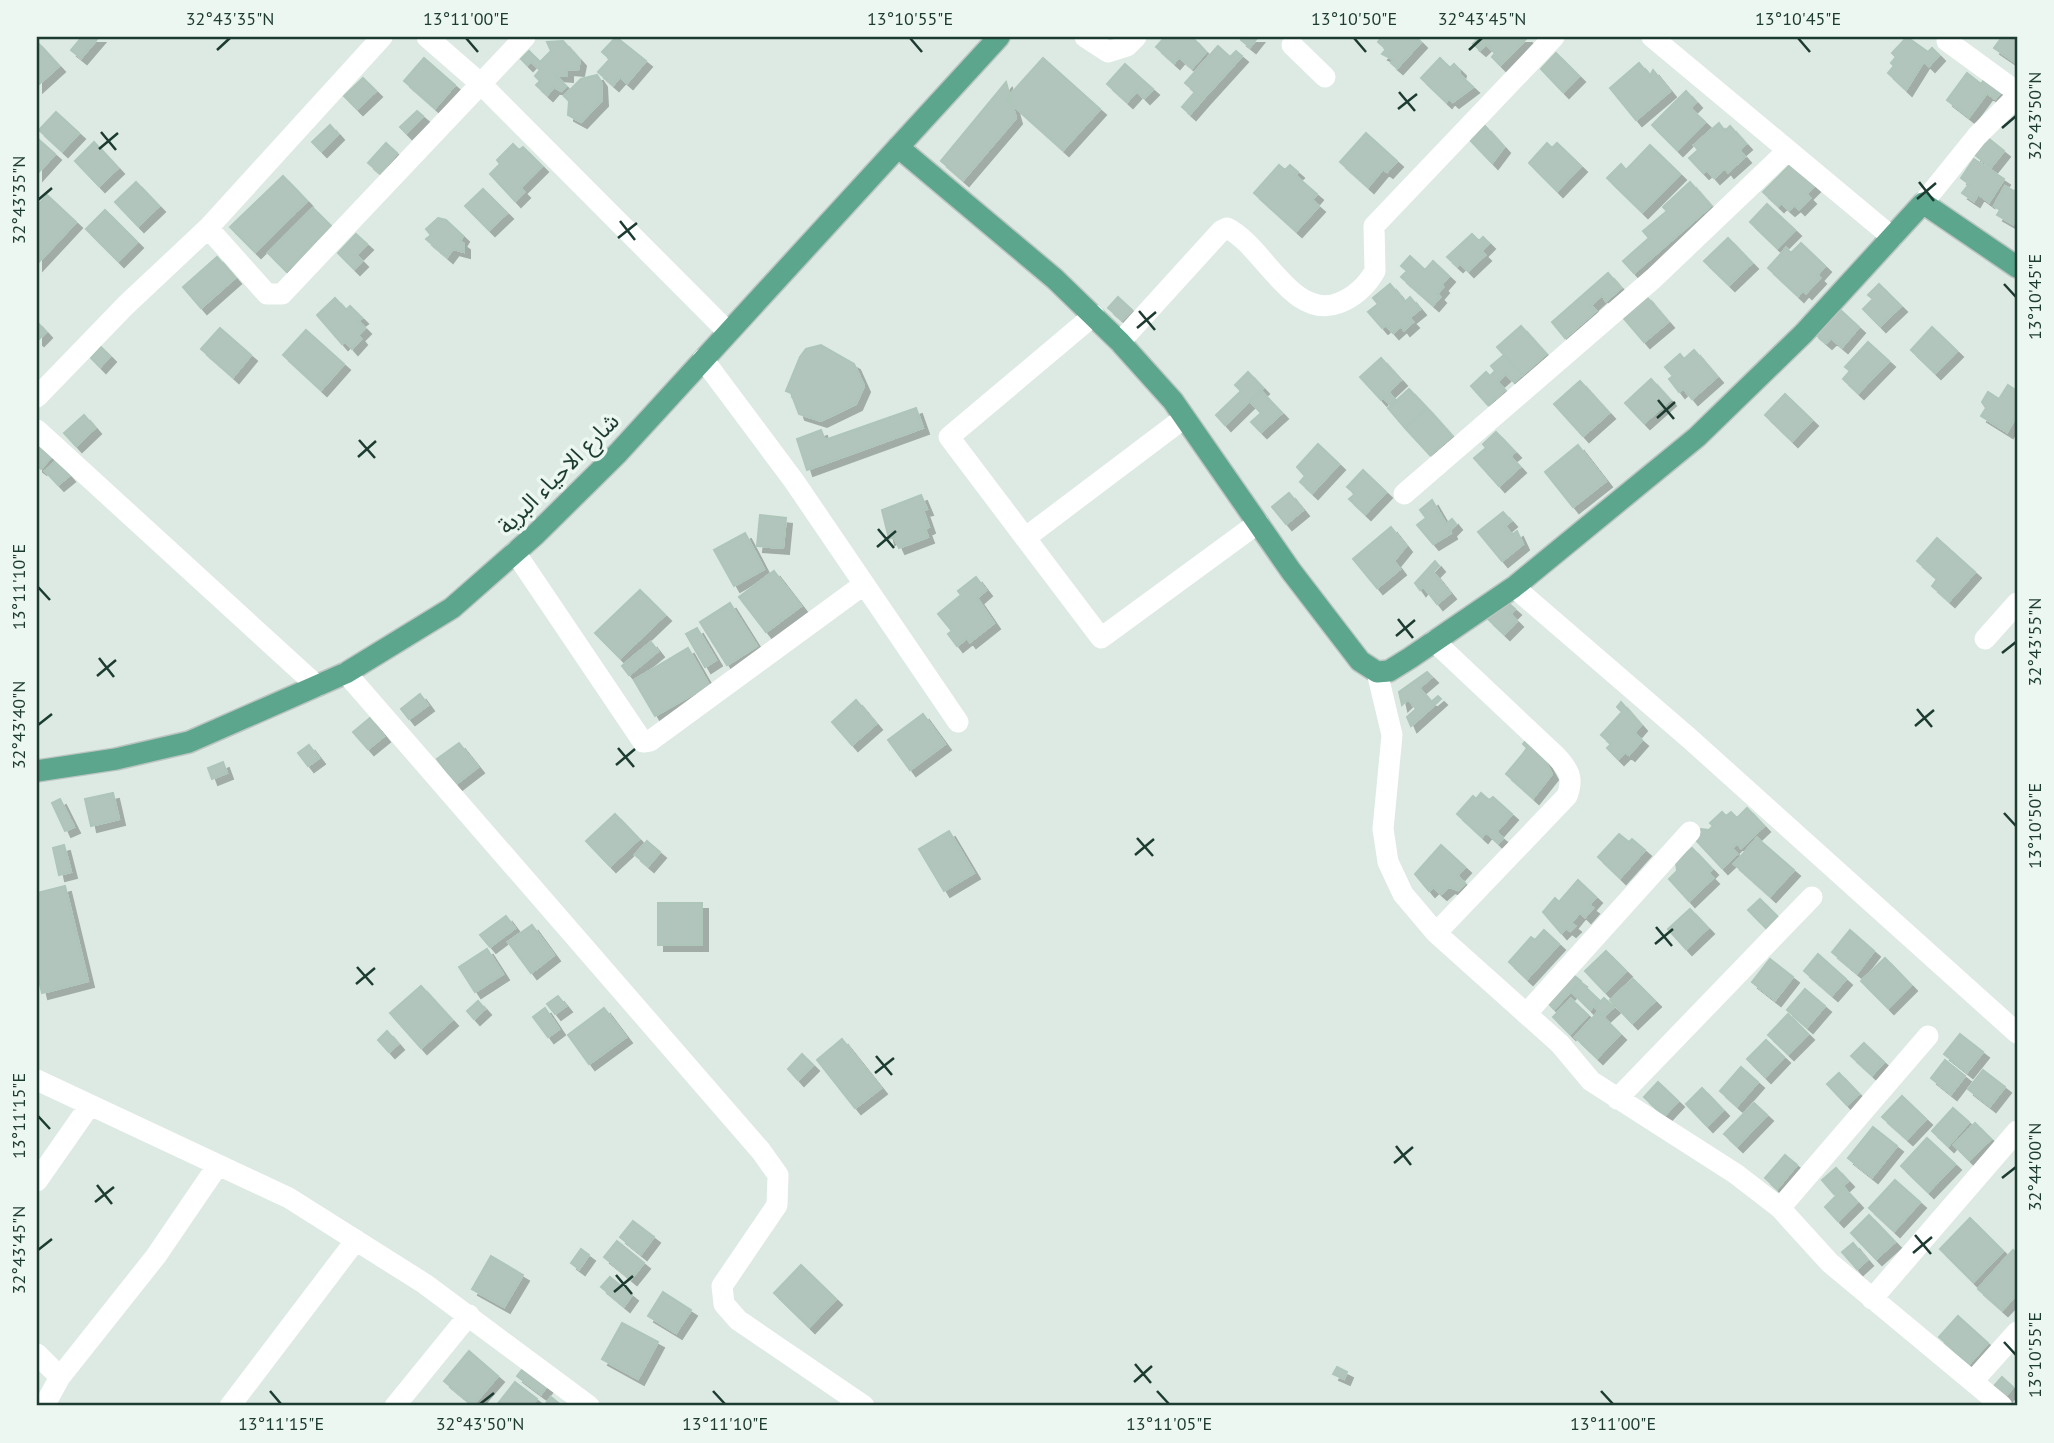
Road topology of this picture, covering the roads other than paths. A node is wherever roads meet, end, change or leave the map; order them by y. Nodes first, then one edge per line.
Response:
1 (382, 37) edge
2 (427, 37) edge
3 (524, 37) edge
4 (999, 37) edge
5 (1085, 37) edge
6 (1136, 37) edge
7 (1554, 37) edge
8 (1652, 37) edge
9 (1291, 39) edge
10 (1947, 41) dead end
11 (1325, 77) dead end
12 (481, 84) junction
13 (2017, 94) edge
14 (898, 147) junction
15 (1787, 151) junction
16 (1923, 202) junction
17 (208, 228) junction
18 (1892, 237) junction
19 (2017, 267) edge
20 (1094, 315) junction
21 (727, 332) junction
22 (1120, 342) junction
23 (703, 359) junction
24 (37, 397) edge
25 (1184, 418) junction
26 (37, 430) edge
27 (1404, 494) dead end
28 (1258, 523) junction
29 (1025, 538) junction
30 (515, 552) junction
31 (863, 585) junction
32 (1514, 587) junction
33 (2017, 603) edge
34 (1985, 639) dead end
35 (1434, 641) junction
36 (1377, 672) junction
37 (346, 673) junction
38 (317, 686) junction
39 (958, 722) dead end
40 (37, 771) edge
41 (1690, 832) dead end
42 (1812, 897) dead end
43 (1436, 933) junction
44 (1526, 1014) junction
45 (2017, 1033) edge
46 (1928, 1036) dead end
47 (37, 1080) edge
48 (1617, 1099) junction
49 (90, 1105) junction
50 (2017, 1131) edge
51 (218, 1165) junction
52 (37, 1181) edge
53 (1780, 1208) junction
54 (356, 1241) junction
55 (1872, 1298) junction
56 (469, 1315) junction
57 (2017, 1332) edge
58 (37, 1354) edge
59 (60, 1377) junction
60 (1974, 1380) junction
61 (44, 1406) edge
62 (230, 1406) edge
63 (395, 1406) edge
64 (589, 1406) edge
65 (864, 1406) edge
66 (2002, 1406) edge

1 - 17 street
2 - 12 street
3 - 12 street
4 - 14 main road, شارع الاحياء البرية
5 - 6 street
7 - 22 street
8 - 15 street
9 - 11 street
10 - 13 street
12 - 17 street
12 - 21 street
13 - 16 street
14 - 20 main road
14 - 21 main road, شارع الاحياء البرية
15 - 18 street
15 - 27 street
16 - 18 main road
16 - 19 main road
17 - 24 street
18 - 32 main road
20 - 22 main road
20 - 29 street
21 - 23 main road, شارع الاحياء البرية
22 - 25 main road
23 - 30 main road, شارع الاحياء البرية
23 - 31 street
25 - 28 main road
25 - 29 street
26 - 38 street
28 - 29 street
28 - 36 main road
30 - 31 street
30 - 37 main road, شارع الاحياء البرية
31 - 39 street
32 - 35 main road
32 - 45 street
33 - 34 street
35 - 36 main road
35 - 43 street
36 - 43 street
37 - 38 main road, شارع الاحياء البرية
37 - 65 street
38 - 40 main road, شارع الاحياء البرية
41 - 44 street
42 - 48 street
43 - 44 street
44 - 48 street
46 - 53 street
47 - 49 street
48 - 53 street
49 - 51 street
49 - 52 street
50 - 55 street
51 - 54 street
51 - 59 street
53 - 55 street
54 - 56 street
54 - 62 street
55 - 60 street
56 - 63 street
56 - 64 street
57 - 60 street
58 - 59 street
59 - 61 street
60 - 66 street

